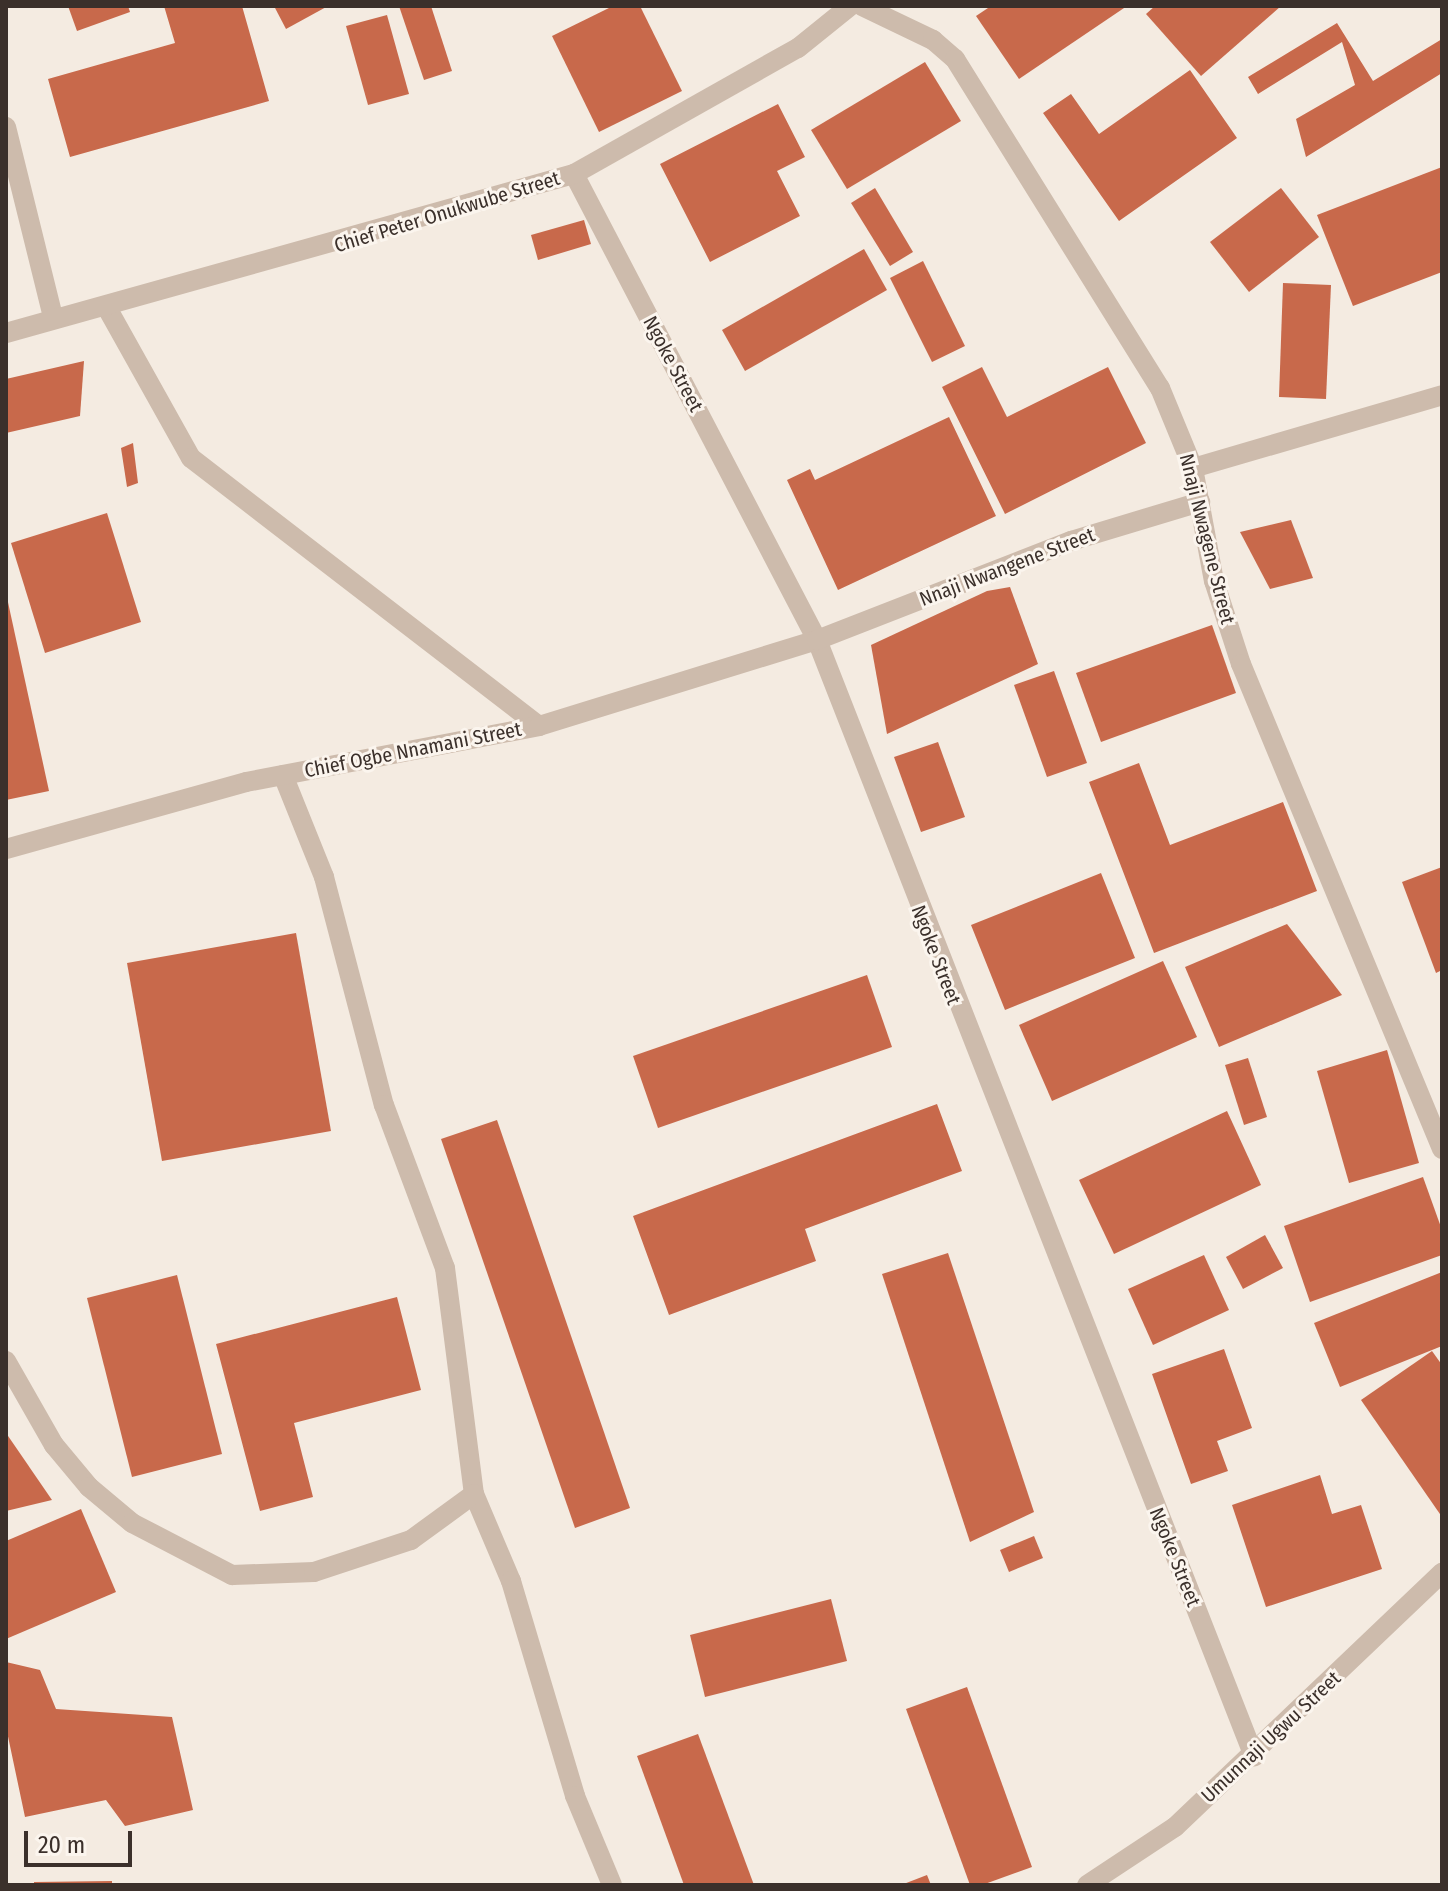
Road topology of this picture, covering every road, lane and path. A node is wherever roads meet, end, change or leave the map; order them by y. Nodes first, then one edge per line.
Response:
1 (850, 6) edge
2 (862, 6) edge
3 (6, 127) edge
4 (574, 174) junction
5 (106, 306) junction
6 (53, 317) junction
7 (6, 333) edge
8 (1442, 395) edge
9 (1193, 468) junction
10 (1200, 502) junction
11 (817, 640) junction
12 (539, 726) junction
13 (283, 775) junction
14 (6, 849) edge
15 (1442, 1149) edge
16 (6, 1361) edge
17 (474, 1494) junction
18 (1442, 1573) edge
19 (1254, 1756) junction
20 (612, 1885) edge
21 (1087, 1885) edge

1 - 4 street, Chief Peter Onukwube Street
2 - 9 street, Nnaji Nwagene Street
3 - 6 street
4 - 5 street, Chief Peter Onukwube Street
4 - 11 street, Ngoke Street
5 - 6 street, Chief Peter Onukwube Street
5 - 12 street
6 - 7 street, Chief Peter Onukwube Street
8 - 9 street
9 - 10 street, Nnaji Nwagene Street
10 - 11 street, Nnaji Nwangene Street
10 - 15 street, Nnaji Nwagene Street
11 - 12 street, Chief Ogbe Nnamani Street
11 - 19 street, Ngoke Street
12 - 13 street, Chief Ogbe Nnamani Street
13 - 14 street, Chief Ogbe Nnamani Street
13 - 17 street
16 - 17 street
17 - 20 street
18 - 19 street, Umunnaji Ugwu Street
19 - 21 street, Umunnaji Ugwu Street

